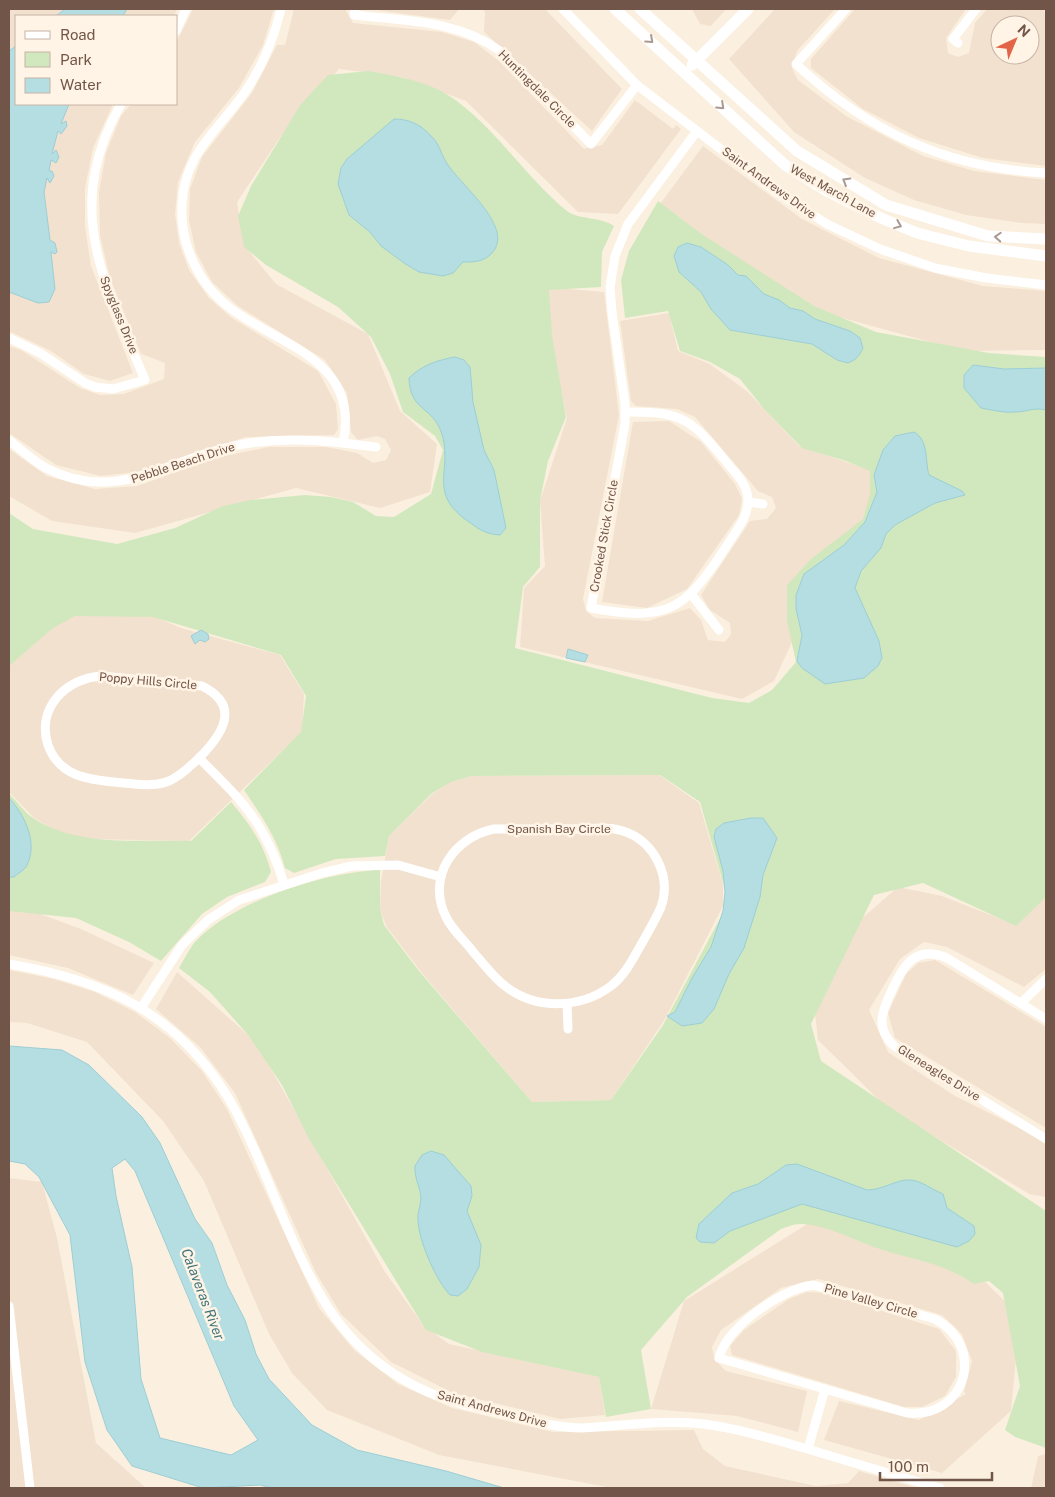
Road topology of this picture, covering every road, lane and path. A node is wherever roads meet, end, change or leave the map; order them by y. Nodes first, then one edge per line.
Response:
1 (186, 9) edge
2 (281, 9) edge
3 (355, 9) edge
4 (563, 9) edge
5 (614, 9) edge
6 (640, 9) edge
7 (748, 9) edge
8 (846, 9) edge
9 (976, 9) edge
10 (178, 27) edge
11 (958, 44) dead end
12 (697, 60) junction
13 (686, 72) junction
14 (637, 84) junction
15 (120, 105) edge
16 (697, 131) junction
17 (1046, 173) edge
18 (1046, 239) edge
19 (1046, 256) edge
20 (1046, 285) edge
21 (9, 338) edge
22 (626, 412) junction
23 (9, 440) edge
24 (342, 444) junction
25 (376, 447) dead end
26 (748, 502) junction
27 (763, 504) dead end
28 (691, 594) junction
29 (719, 630) dead end
30 (199, 758) junction
31 (441, 876) junction
32 (284, 884) junction
33 (9, 964) edge
34 (1046, 979) edge
35 (1021, 1003) junction
36 (567, 1004) junction
37 (141, 1008) junction
38 (1046, 1019) edge
39 (568, 1029) dead end
40 (1046, 1139) edge
41 (9, 1306) edge
42 (825, 1389) junction
43 (808, 1449) junction
44 (30, 1488) edge
45 (940, 1488) edge

1 - 10 street
2 - 24 street
3 - 14 street, Huntingdale Circle
4 - 14 street, Saint Andrews Drive
5 -> 13 main road, West March Lane
6 - 12 main road, West March Lane
7 - 12 main road
8 - 17 street
9 - 11 street
12 - 13 main road
18 -> 12 main road, West March Lane
13 -> 19 main road, West March Lane
14 - 16 street, Saint Andrews Drive
15 - 21 street, Spyglass Drive
16 - 20 street, Saint Andrews Drive
16 - 22 street, Crooked Stick Circle
22 - 26 street
22 - 28 street, Crooked Stick Circle
23 - 24 street, Pebble Beach Drive
24 - 25 street, Pebble Beach Drive
26 - 27 street
26 - 28 street, Crooked Stick Circle
28 - 29 street
30 - 30 street, Poppy Hills Circle
30 - 32 street
31 - 32 street
31 - 36 street, Spanish Bay Circle
31 - 36 street, Spanish Bay Circle
32 - 37 street
33 - 37 street, Saint Andrews Drive
34 - 35 street
35 - 38 street, Gleneagles Drive
35 - 40 street, Gleneagles Drive
36 - 39 street
37 - 43 street, Saint Andrews Drive
41 - 44 street
42 - 42 street, Pine Valley Circle
42 - 43 street
43 - 45 street, Saint Andrews Drive

